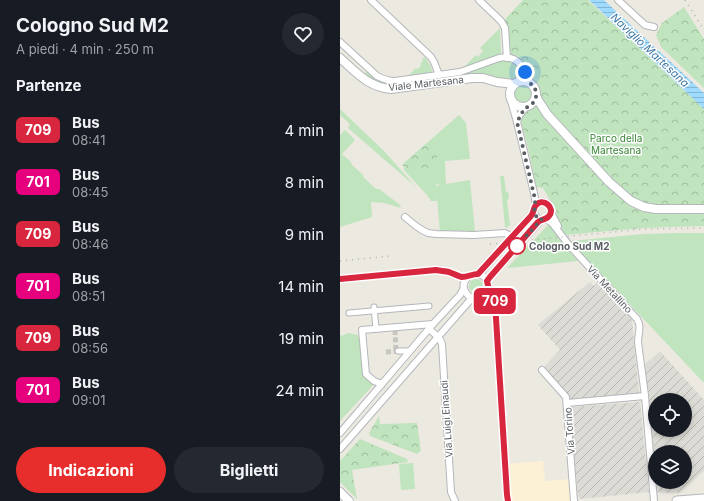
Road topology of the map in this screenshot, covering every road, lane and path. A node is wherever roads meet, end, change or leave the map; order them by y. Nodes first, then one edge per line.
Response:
1 (371, 0) edge
2 (479, 0) edge
3 (618, 0) edge
4 (654, 27) dead end
5 (340, 42) edge
6 (340, 58) edge
7 (507, 58) junction
8 (520, 64) junction
9 (439, 75) junction
10 (497, 82) junction
11 (516, 83) junction
12 (530, 83) junction
13 (536, 95) junction
14 (510, 98) junction
15 (526, 107) junction
16 (547, 114) junction
17 (517, 122) junction
18 (531, 182) junction
19 (544, 202) junction
20 (536, 205) junction
21 (704, 210) edge
22 (551, 211) junction
23 (534, 212) junction
24 (405, 217) dead end
25 (543, 219) junction
26 (562, 235) junction
27 (512, 237) junction
28 (478, 274) junction
29 (455, 275) junction
30 (468, 277) junction
31 (340, 279) edge
32 (488, 284) junction
33 (464, 286) junction
34 (482, 296) junction
35 (472, 298) junction
36 (429, 306) dead end
37 (495, 308) junction
38 (374, 309) junction
39 (349, 313) dead end
40 (431, 327) junction
41 (376, 329) junction
42 (438, 337) junction
43 (417, 344) junction
44 (398, 351) tunnel mouth
45 (410, 351) junction
46 (426, 351) junction
47 (542, 370) dead end
48 (382, 384) junction
49 (645, 396) junction
50 (567, 403) junction
51 (340, 433) edge
52 (340, 449) edge
53 (341, 493) edge
54 (508, 498) edge
55 (704, 499) edge
56 (348, 501) edge
57 (455, 501) edge
58 (503, 501) edge
59 (574, 501) edge
60 (654, 501) edge
61 (681, 501) edge

1 - 9 street, Viale Martesana
2 - 7 street
3 - 4 street
5 - 9 street, Viale Martesana
6 - 10 street, Viale Martesana
7 - 8 street
7 - 9 street, Viale Martesana
8 - 11 street
8 - 12 street
10 - 11 street, Viale Martesana
10 - 14 street
11 - 12 street
11 - 14 street
12 - 13 street
13 - 15 street
13 - 16 street
14 - 15 street
14 - 17 street
15 - 16 street
15 - 17 street
16 - 21 street
17 - 18 street
18 - 19 street
18 - 20 street
19 - 20 street
19 - 22 street
20 - 23 street
22 - 25 street
22 - 26 street, Via Metallino
23 - 25 street
23 - 27 street
24 - 27 street
25 - 26 street, Via Metallino
25 - 32 street
26 - 49 street, Via Metallino
27 - 28 street
28 - 30 street
28 - 32 street
29 - 30 street
29 - 31 street
29 - 33 street
30 - 33 street
32 - 34 street
32 - 37 street
33 - 35 street
33 - 40 street
34 - 35 street
34 - 37 street
35 - 42 street
36 - 38 street
37 - 54 street
38 - 39 street
38 - 41 street
40 - 41 street
40 - 42 street
40 - 43 street
41 - 48 street
42 - 46 street
42 - 57 street, Via Luigi Einaudi
43 - 45 street
43 - 46 street
44 - 45 street
45 - 48 street
46 - 52 street
47 - 50 street, Via Torino
48 - 51 street
49 - 50 street
49 - 60 street
50 - 59 street, Via Torino
53 - 56 street
54 - 58 street
55 - 61 main road

